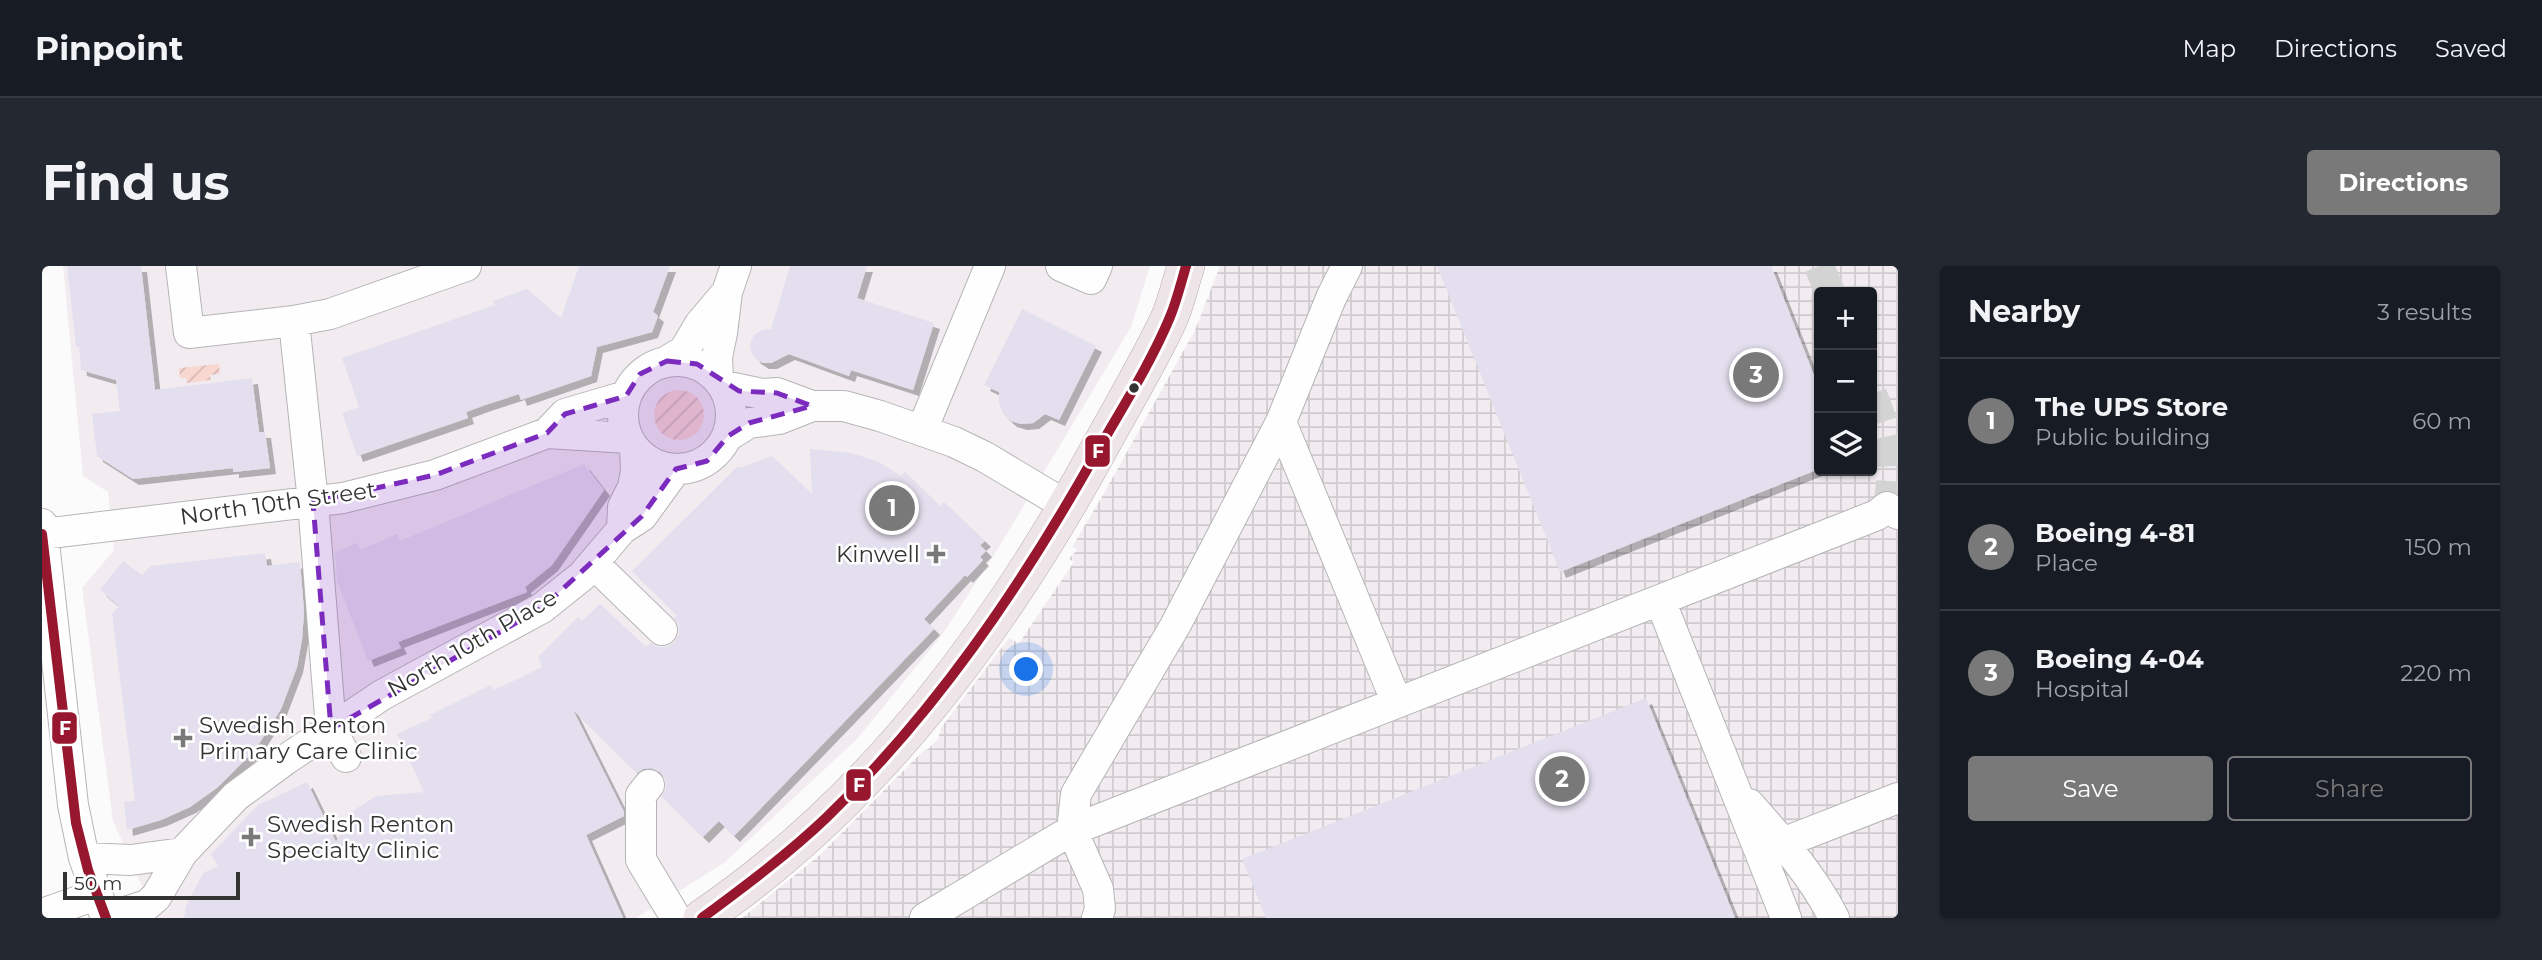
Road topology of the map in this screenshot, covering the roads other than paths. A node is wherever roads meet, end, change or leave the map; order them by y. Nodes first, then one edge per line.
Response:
1 (181, 266) edge
2 (466, 266) edge
3 (990, 266) edge
4 (1061, 266) edge
5 (1097, 266) edge
6 (1186, 266) edge
7 (1347, 266) edge
8 (731, 279) edge
9 (293, 321) junction
10 (667, 361) junction
11 (721, 382) junction
12 (626, 396) junction
13 (811, 406) junction
14 (1281, 422) junction
15 (922, 430) junction
16 (547, 433) junction
17 (728, 436) junction
18 (631, 444) junction
19 (676, 469) junction
20 (313, 502) junction
21 (1067, 506) junction
22 (1898, 514) edge
23 (622, 529) junction
24 (42, 530) edge
25 (594, 564) junction
26 (1660, 600) junction
27 (662, 630) dead end
28 (1397, 703) junction
29 (331, 729) junction
30 (346, 757) dead end
31 (649, 785) dead end
32 (1735, 788) junction
33 (1898, 798) edge
34 (1072, 830) junction
35 (1783, 843) junction
36 (182, 853) junction
37 (84, 858) junction
38 (103, 910) edge
39 (42, 914) edge
40 (676, 918) edge
41 (702, 918) edge
42 (925, 918) edge
43 (1097, 918) edge
44 (1786, 918) edge
45 (1834, 918) edge

1 - 9 street
2 - 9 street
3 - 15 street
4 - 5 street
6 - 21 main road
7 - 14 street
8 - 10 street
8 - 11 street
9 - 20 street
10 - 11 street
10 - 12 street
11 - 13 street
11 - 17 street
12 - 16 street, North 10th Street
12 - 18 street
13 - 15 street
13 - 17 street
14 - 28 street
14 - 34 street
15 - 21 street
16 - 18 street, North 10th Street
16 - 20 street, North 10th Street
17 - 19 street
18 - 19 street
18 - 23 street, North 10th Place
19 - 23 street, North 10th Place
20 - 24 street, North 10th Street
20 - 29 street
21 - 41 main road
22 - 26 street
23 - 25 street, North 10th Place
24 - 37 street
25 - 27 street
25 - 29 street, North 10th Place
26 - 28 street
26 - 32 street
28 - 34 street
29 - 30 street
29 - 36 street, North 10th Place
31 - 40 street
32 - 35 street
32 - 44 street
33 - 35 street
34 - 42 street
34 - 43 street
35 - 45 street
36 - 37 street
36 - 38 street, North 10th Place
37 - 38 street
38 - 39 street, North 10th Place

